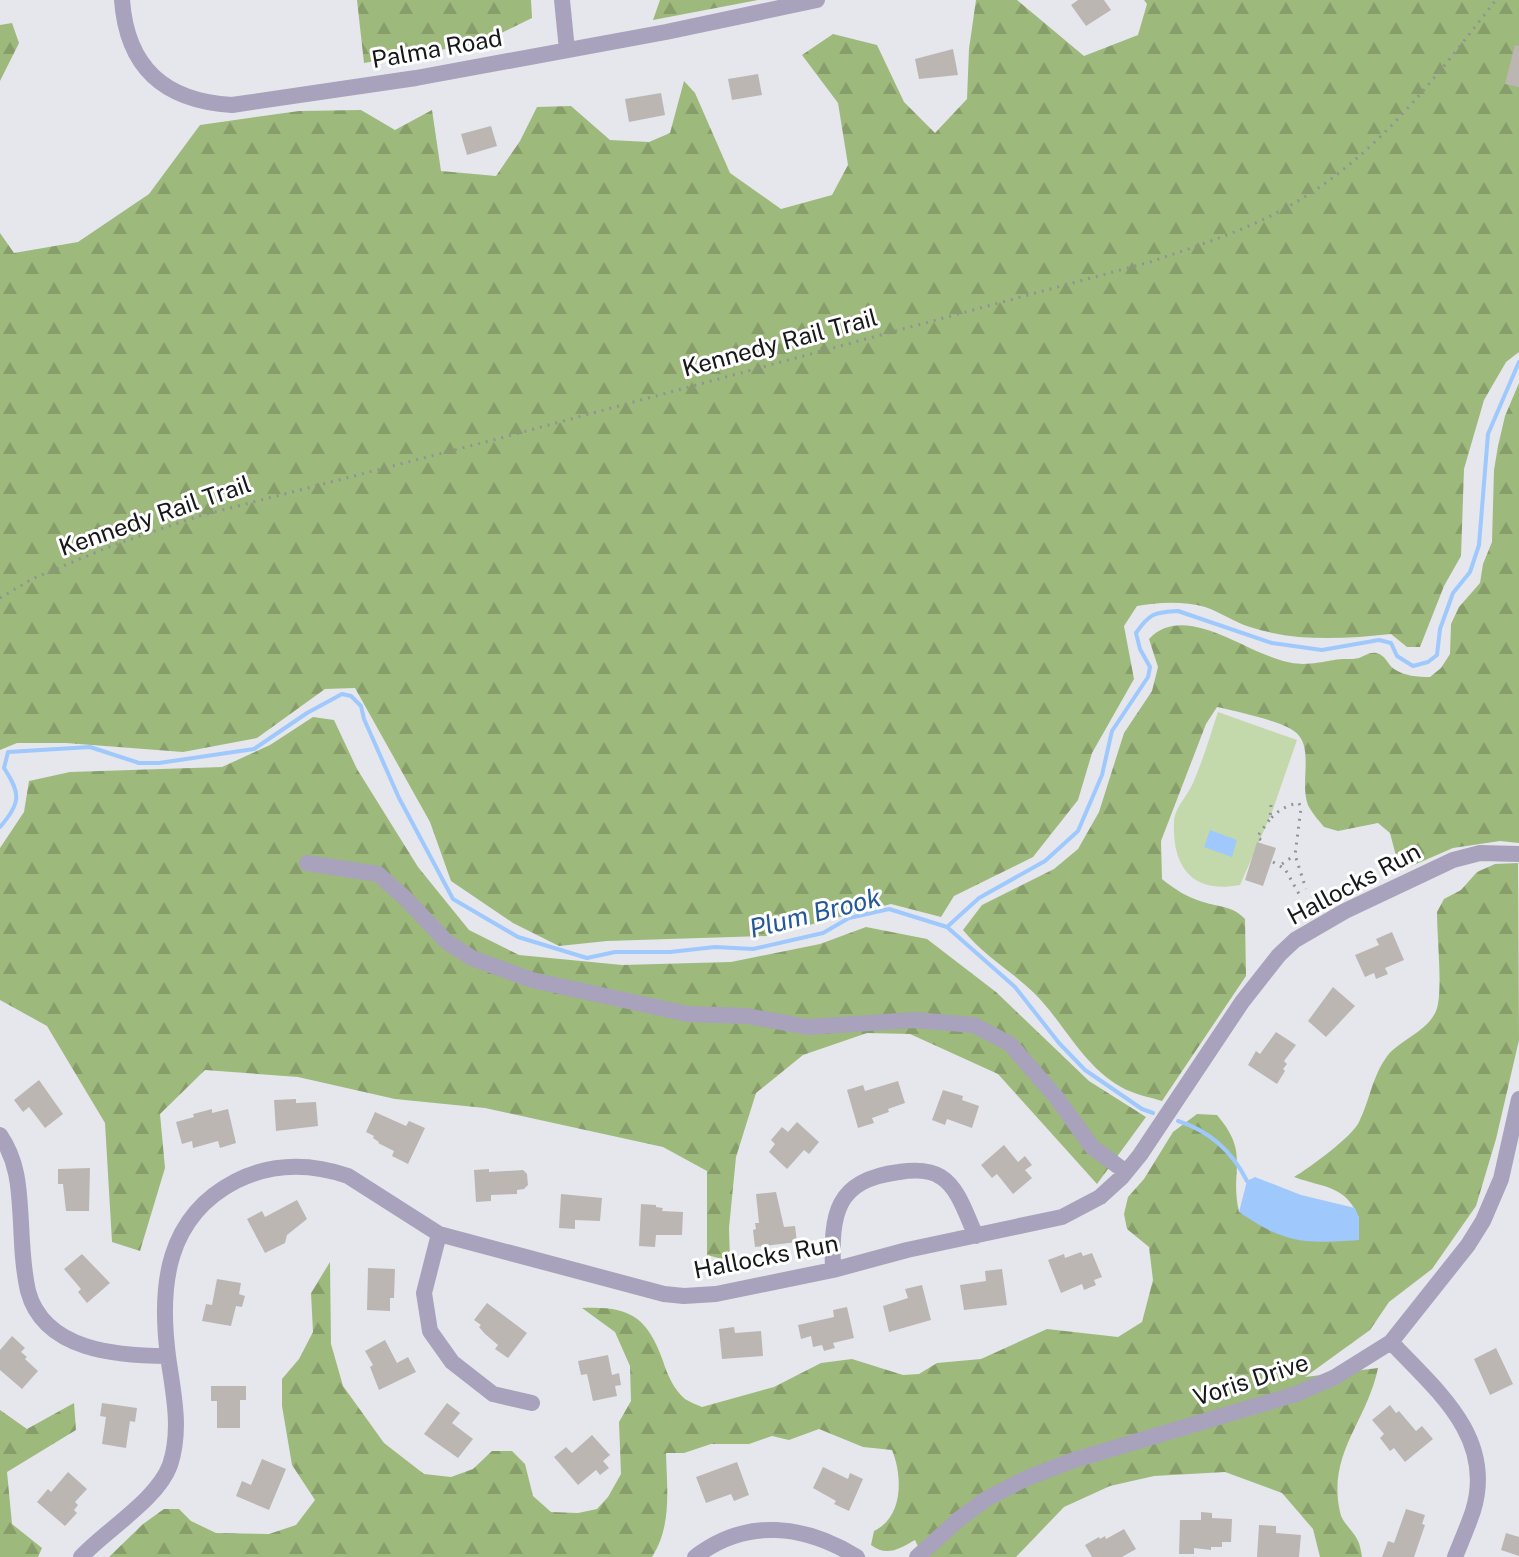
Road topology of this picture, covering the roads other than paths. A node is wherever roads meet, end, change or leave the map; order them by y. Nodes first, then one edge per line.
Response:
1 (122, 0) edge
2 (562, 0) edge
3 (817, 0) edge
4 (567, 50) junction
5 (1519, 854) edge
6 (307, 863) dead end
7 (1519, 1099) edge
8 (0, 1135) edge
9 (1126, 1172) junction
10 (439, 1234) junction
11 (976, 1236) junction
12 (833, 1270) junction
13 (1391, 1342) junction
14 (168, 1356) junction
15 (532, 1403) dead end
16 (81, 1557) edge
17 (695, 1557) edge
18 (857, 1557) edge
19 (917, 1557) edge
20 (1455, 1557) edge

1 - 4 street, Palma Road
2 - 4 street
3 - 4 street, Palma Road
5 - 9 street, Hallocks Run
6 - 9 street
7 - 13 street, Voris Drive
8 - 14 street
9 - 11 street, Hallocks Run
10 - 12 street, Hallocks Run
10 - 14 street, Hallocks Run
10 - 15 street
11 - 12 street, Hallocks Run
11 - 12 street
13 - 19 street, Voris Drive
13 - 20 street
14 - 16 street, Hallocks Run
17 - 18 street

